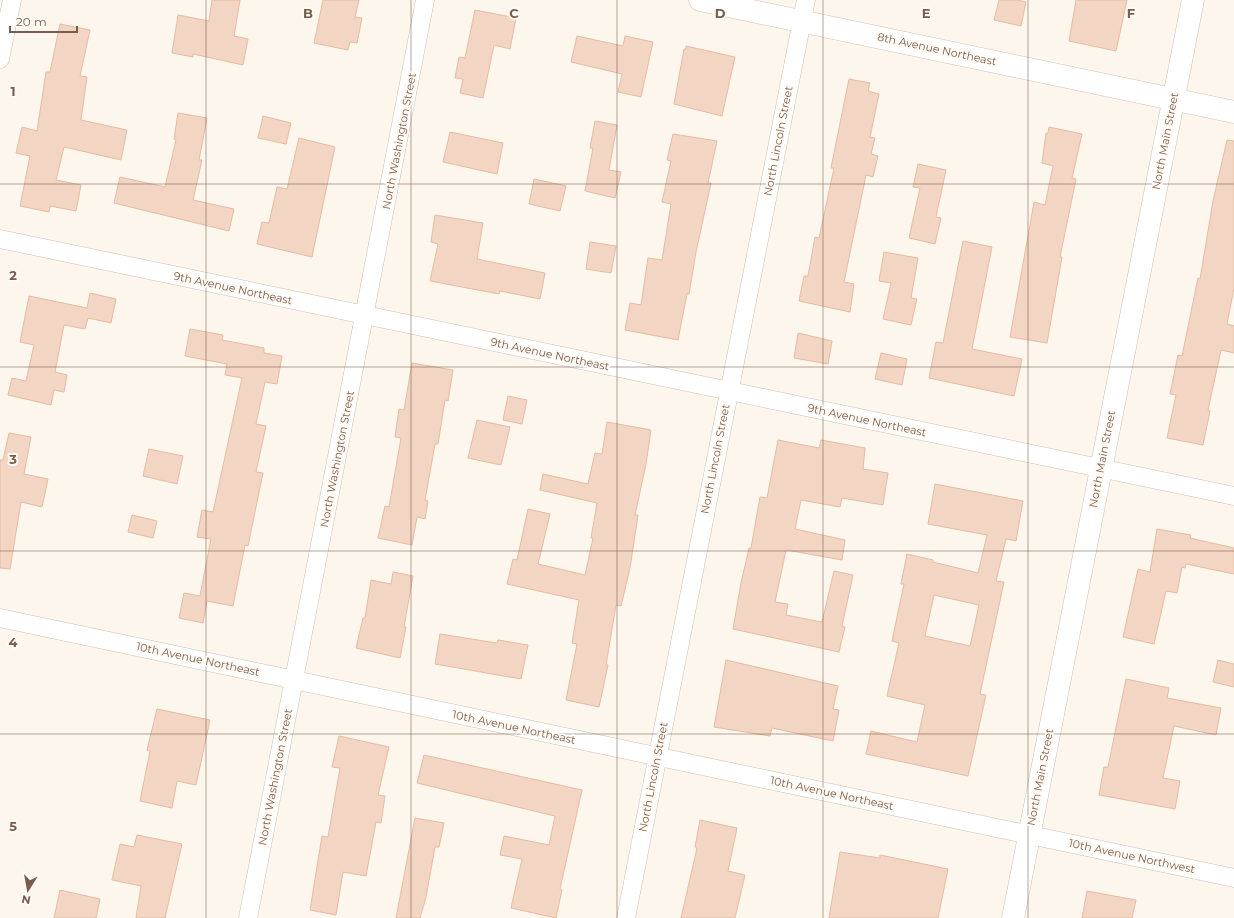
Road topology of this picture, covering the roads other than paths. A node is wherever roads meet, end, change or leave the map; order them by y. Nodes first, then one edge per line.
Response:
1 (12, 0) edge
2 (425, 0) edge
3 (700, 0) edge
4 (806, 0) edge
5 (1193, 0) edge
6 (802, 21) junction
7 (0, 59) edge
8 (1174, 100) junction
9 (1234, 112) edge
10 (0, 239) edge
11 (365, 315) junction
12 (729, 392) junction
13 (1100, 468) junction
14 (1234, 496) edge
15 (0, 618) edge
16 (294, 680) junction
17 (657, 757) junction
18 (1029, 834) junction
19 (1234, 878) edge
20 (248, 918) edge
21 (626, 918) edge
22 (1013, 918) edge

1 - 7 street
2 - 11 street, North Washington Street
3 - 6 street, 8th Avenue Northeast
4 - 6 street, North Lincoln Street
5 - 8 street, North Main Street
6 - 8 street, 8th Avenue Northeast
6 - 12 street, North Lincoln Street
8 - 9 street, 8th Avenue Northeast
8 - 13 street, North Main Street
10 - 11 street, 9th Avenue Northeast
11 - 12 street, 9th Avenue Northeast
11 - 16 street, North Washington Street
12 - 13 street, 9th Avenue Northeast
12 - 17 street, North Lincoln Street
13 - 14 street, 9th Avenue Northeast
13 - 18 street, North Main Street
15 - 16 street, 10th Avenue Northeast
16 - 17 street, 10th Avenue Northeast
16 - 20 street, North Washington Street
17 - 18 street, 10th Avenue Northeast
17 - 21 street, North Lincoln Street
18 - 19 street, 10th Avenue Northwest
18 - 22 street, North Main Street

